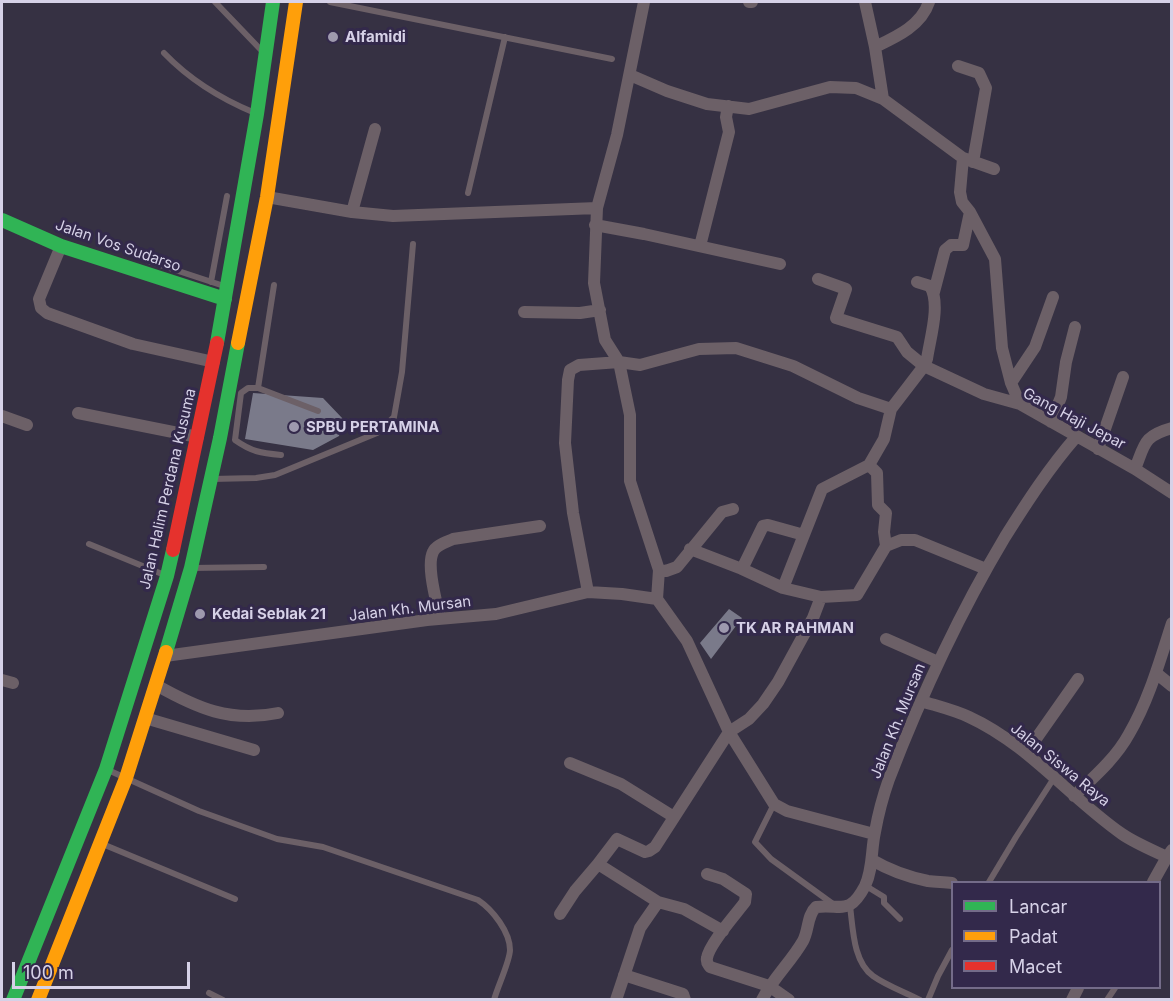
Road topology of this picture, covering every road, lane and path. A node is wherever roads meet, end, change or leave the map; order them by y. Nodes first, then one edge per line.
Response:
1 (215, 2) edge
2 (273, 2) edge
3 (296, 2) edge
4 (330, 2) edge
5 (644, 2) edge
6 (865, 2) edge
7 (929, 2) edge
8 (505, 37) junction
9 (875, 47) junction
10 (164, 53) dead end
11 (267, 56) junction
12 (612, 59) dead end
13 (958, 66) dead end
14 (630, 75) junction
15 (883, 99) junction
16 (728, 106) junction
17 (257, 114) junction
18 (375, 129) dead end
19 (968, 160) junction
20 (994, 169) dead end
21 (468, 193) dead end
22 (227, 196) dead end
23 (267, 197) junction
24 (597, 208) junction
25 (224, 212) junction
26 (352, 212) junction
27 (970, 212) junction
28 (240, 216) junction
29 (2, 220) edge
30 (595, 225) junction
31 (414, 244) dead end
32 (61, 246) junction
33 (218, 246) junction
34 (700, 246) junction
35 (234, 250) junction
36 (148, 261) dead end
37 (780, 264) dead end
38 (818, 279) dead end
39 (211, 282) junction
40 (917, 282) dead end
41 (274, 285) dead end
42 (934, 292) junction
43 (226, 293) junction
44 (1053, 297) dead end
45 (600, 310) junction
46 (524, 312) dead end
47 (1075, 327) dead end
48 (214, 362) junction
49 (619, 362) junction
50 (924, 366) junction
51 (1123, 377) dead end
52 (1011, 383) junction
53 (258, 388) junction
54 (235, 391) junction
55 (1020, 404) junction
56 (891, 410) junction
57 (318, 411) dead end
58 (78, 413) dead end
59 (2, 416) edge
60 (1051, 422) junction
61 (27, 425) dead end
62 (1172, 428) edge
63 (198, 437) junction
64 (1076, 437) junction
65 (220, 438) junction
66 (235, 440) junction
67 (1098, 449) junction
68 (281, 455) dead end
69 (869, 465) junction
70 (1135, 469) junction
71 (212, 478) junction
72 (1172, 494) edge
73 (733, 509) dead end
74 (540, 526) dead end
75 (804, 536) junction
76 (89, 544) dead end
77 (886, 546) junction
78 (690, 549) junction
79 (264, 567) dead end
80 (191, 568) junction
81 (742, 569) junction
82 (986, 569) junction
83 (659, 570) junction
84 (167, 576) junction
85 (783, 588) junction
86 (588, 592) junction
87 (820, 597) junction
88 (657, 599) junction
89 (440, 619) junction
90 (1172, 623) edge
91 (886, 639) dead end
92 (165, 656) junction
93 (938, 662) junction
94 (1156, 673) junction
95 (1078, 679) dead end
96 (156, 685) junction
97 (1172, 686) edge
98 (921, 701) junction
99 (278, 713) dead end
100 (145, 718) junction
101 (729, 732) junction
102 (254, 750) dead end
103 (1026, 753) junction
104 (570, 763) dead end
105 (106, 770) junction
106 (126, 778) junction
107 (1054, 778) junction
108 (1074, 796) junction
109 (774, 804) junction
110 (674, 817) junction
111 (874, 834) junction
112 (100, 843) junction
113 (1169, 854) edge
114 (872, 860) junction
115 (598, 864) junction
116 (707, 874) dead end
117 (990, 881) edge
118 (1154, 881) edge
119 (951, 883) edge
120 (865, 885) junction
121 (235, 899) dead end
122 (658, 902) junction
123 (845, 907) junction
124 (560, 914) dead end
125 (900, 919) dead end
126 (723, 931) junction
127 (951, 952) edge
128 (624, 975) junction
129 (769, 986) junction
130 (209, 993) dead end
131 (619, 998) edge
132 (13, 999) edge
133 (38, 999) edge
134 (223, 999) edge
135 (494, 999) edge
136 (685, 999) edge
137 (762, 999) edge
138 (789, 999) edge
139 (920, 999) edge
140 (928, 999) edge

1 - 11 lane
2 - 11 main road, Jalan Halim Perdana Kusuma
3 - 23 main road
4 - 8 lane
5 - 14 street
6 - 9 street
7 - 9 street
8 - 12 lane
8 - 21 lane
9 - 15 street
10 - 17 lane
11 - 17 main road, Jalan Halim Perdana Kusuma
13 - 19 street
14 - 16 street
14 - 24 street
15 - 16 street
15 - 19 street
16 - 34 street
17 - 28 main road, Jalan Halim Perdana Kusuma
18 - 26 street
19 - 20 street
19 - 27 street
22 - 25 lane
23 - 26 street
23 - 54 main road
24 - 26 street
24 - 30 street
25 - 28 lane
25 - 33 lane
27 - 42 street
27 - 52 street
28 - 35 main road, Jalan Halim Perdana Kusuma
29 - 32 main road, Jalan Vos Sudarso
30 - 34 street
30 - 45 street
31 - 71 lane
32 - 43 main road, Jalan Vos Sudarso
32 - 48 street
33 - 35 lane
33 - 39 lane
34 - 37 street
35 - 43 main road, Jalan Halim Perdana Kusuma
36 - 39 lane
38 - 50 street, Gang Haji Jepar
39 - 43 lane
40 - 42 street
41 - 53 lane
42 - 50 street
43 - 48 main road, Jalan Halim Perdana Kusuma
44 - 52 street
45 - 46 street
45 - 49 street
47 - 60 street
48 - 63 main road, Jalan Halim Perdana Kusuma
49 - 56 street
49 - 83 street
49 - 86 street
50 - 55 street, Gang Haji Jepar
50 - 56 street
51 - 67 street
52 - 55 street
53 - 54 lane
53 - 57 lane
54 - 65 main road
54 - 66 lane
55 - 60 street, Gang Haji Jepar
56 - 69 street
58 - 63 street
59 - 61 street
60 - 64 street, Gang Haji Jepar
62 - 70 street
63 - 84 main road, Jalan Halim Perdana Kusuma
64 - 67 street, Gang Haji Jepar
64 - 82 street, Jalan Kh. Mursan
65 - 66 lane
65 - 71 main road
66 - 68 lane
67 - 70 street, Gang Haji Jepar
69 - 75 street
69 - 77 street
70 - 72 street, Gang Haji Jepar
71 - 80 main road
73 - 78 street
74 - 89 street
75 - 81 street
75 - 85 street
76 - 84 lane
77 - 82 street
77 - 87 street
78 - 81 street
78 - 83 street
79 - 80 lane
80 - 92 main road
81 - 85 street
82 - 93 street, Jalan Kh. Mursan
83 - 88 street
84 - 105 main road, Jalan Halim Perdana Kusuma
85 - 87 street
86 - 88 street, Jalan Kh. Mursan
86 - 89 street, Jalan Kh. Mursan
87 - 101 street
88 - 101 street
89 - 92 street, Jalan Kh. Mursan
90 - 94 street
91 - 93 street
92 - 96 main road
93 - 98 street, Jalan Kh. Mursan
94 - 97 street
94 - 108 street
95 - 103 street
96 - 99 street
96 - 100 main road
98 - 103 street, Jalan Siswa Raya
98 - 111 street, Jalan Kh. Mursan
100 - 102 street
100 - 106 main road
101 - 109 street
101 - 110 street
103 - 107 street, Jalan Siswa Raya
104 - 110 street
105 - 106 lane
105 - 132 main road, Jalan Halim Perdana Kusuma
106 - 112 main road
106 - 135 lane
107 - 108 street, Jalan Siswa Raya
107 - 117 lane
108 - 113 street, Jalan Siswa Raya
109 - 111 street
109 - 123 lane
110 - 115 street
111 - 114 street, Jalan Kh. Mursan
112 - 121 lane
112 - 133 main road
113 - 118 street
114 - 119 street
114 - 120 street, Jalan Kh. Mursan
115 - 122 street
115 - 124 street
116 - 126 street
120 - 123 street, Jalan Kh. Mursan
120 - 125 lane
122 - 126 street
122 - 128 street
123 - 129 street
123 - 139 lane
126 - 129 street
127 - 140 lane
128 - 131 street
128 - 136 street
129 - 137 street
129 - 138 street
130 - 134 lane

